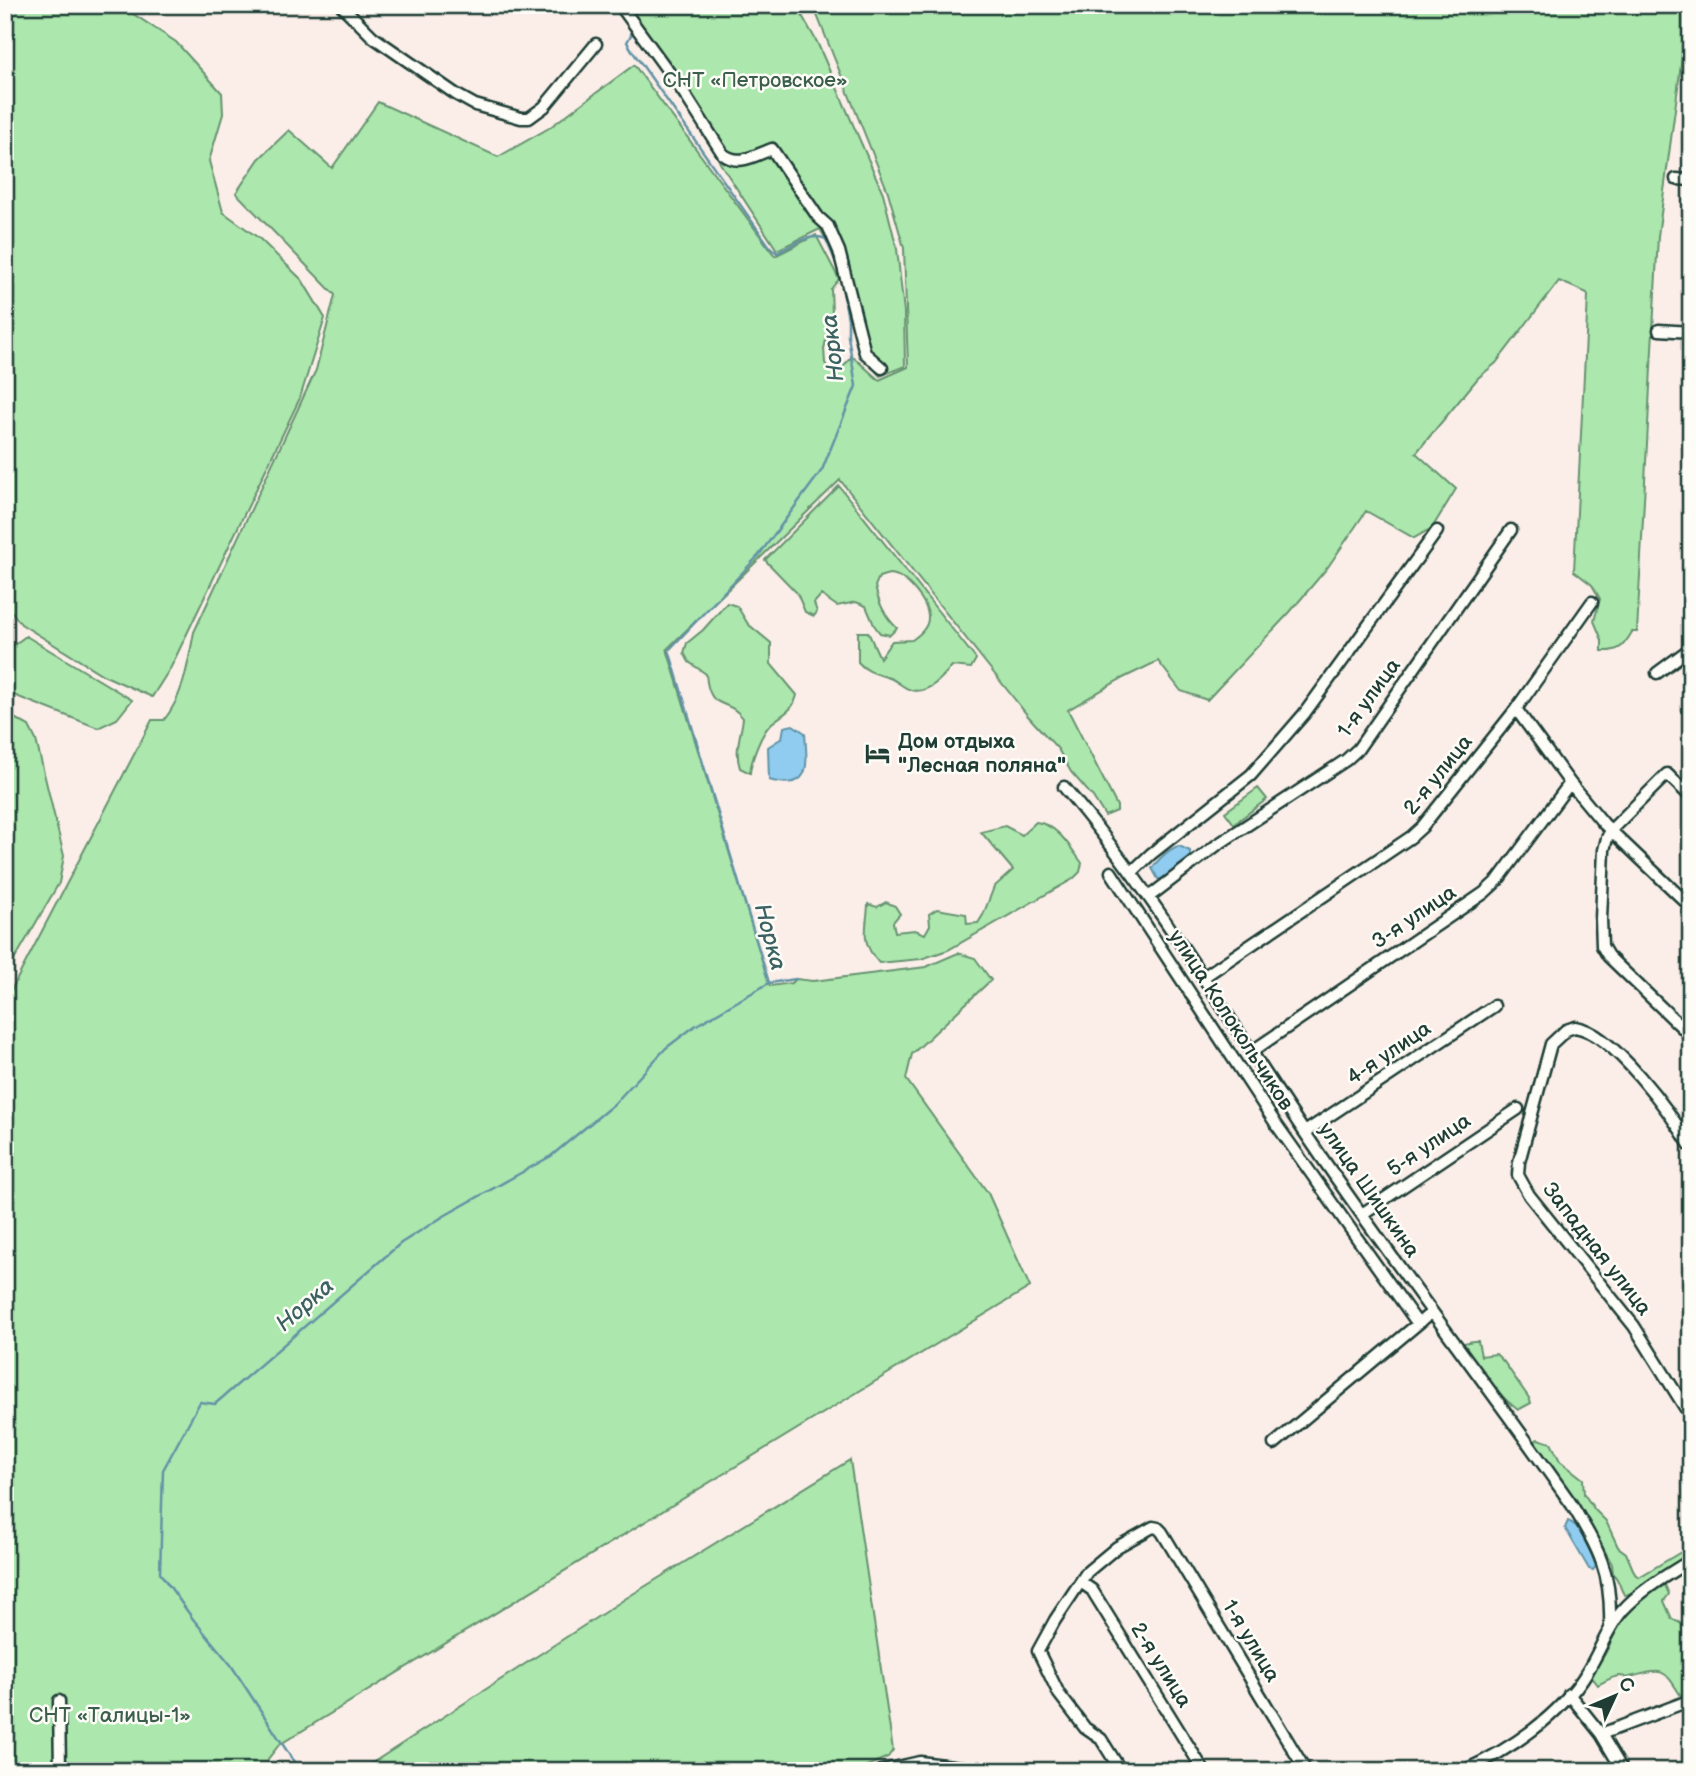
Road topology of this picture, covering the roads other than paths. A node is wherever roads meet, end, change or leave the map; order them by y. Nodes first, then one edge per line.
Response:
1 (341, 5) edge
2 (620, 5) edge
3 (596, 44) dead end
4 (1676, 179) dead end
5 (1691, 180) edge
6 (1660, 330) dead end
7 (1691, 332) edge
8 (882, 368) dead end
9 (1511, 530) dead end
10 (1437, 531) dead end
11 (1592, 602) dead end
12 (1691, 648) edge
13 (1657, 673) dead end
14 (1516, 709) junction
15 (1570, 783) junction
16 (1064, 787) dead end
17 (1691, 797) edge
18 (1611, 830) junction
19 (1111, 872) dead end
20 (1132, 872) junction
21 (1150, 896) junction
22 (1691, 907) edge
23 (1202, 978) junction
24 (1494, 1006) dead end
25 (1691, 1036) edge
26 (1251, 1052) junction
27 (1518, 1109) dead end
28 (1305, 1132) junction
29 (1691, 1147) edge
30 (1362, 1213) junction
31 (1432, 1312) junction
32 (1418, 1324) junction
33 (1691, 1417) edge
34 (1274, 1444) dead end
35 (1691, 1560) edge
36 (1082, 1583) junction
37 (1610, 1626) junction
38 (1569, 1694) junction
39 (1691, 1700) edge
40 (59, 1701) dead end
41 (1601, 1734) junction
42 (60, 1771) edge
43 (880, 1771) edge
44 (993, 1771) edge
45 (1121, 1771) edge
46 (1205, 1771) edge
47 (1306, 1771) edge
48 (1463, 1771) edge
49 (1623, 1771) edge

1 - 3 street
2 - 8 street
4 - 5 street
6 - 7 street
9 - 21 street, 1-я улица
10 - 20 street
11 - 14 street, 2-я улица
12 - 13 street
14 - 15 street
14 - 23 street, 2-я улица
15 - 18 street
15 - 26 street, 3-я улица
16 - 20 street, улица Шишкина
17 - 18 street
18 - 22 street
18 - 25 street
19 - 32 street, улица Колокольчиков
20 - 21 street, улица Шишкина
21 - 23 street, улица Шишкина
23 - 26 street, улица Шишкина
24 - 28 street, 4-я улица
26 - 28 street, улица Шишкина
27 - 30 street, 5-я улица
28 - 30 street, улица Шишкина
29 - 33 street, Западная улица
30 - 31 street, улица Шишкина
31 - 32 street
31 - 37 street, улица Шишкина
32 - 34 street
35 - 37 street
36 - 45 street
36 - 46 street, 2-я улица
36 - 47 street, 1-я улица
37 - 38 street
38 - 41 street
38 - 48 street
39 - 41 street
40 - 42 street
41 - 49 street
43 - 44 street

